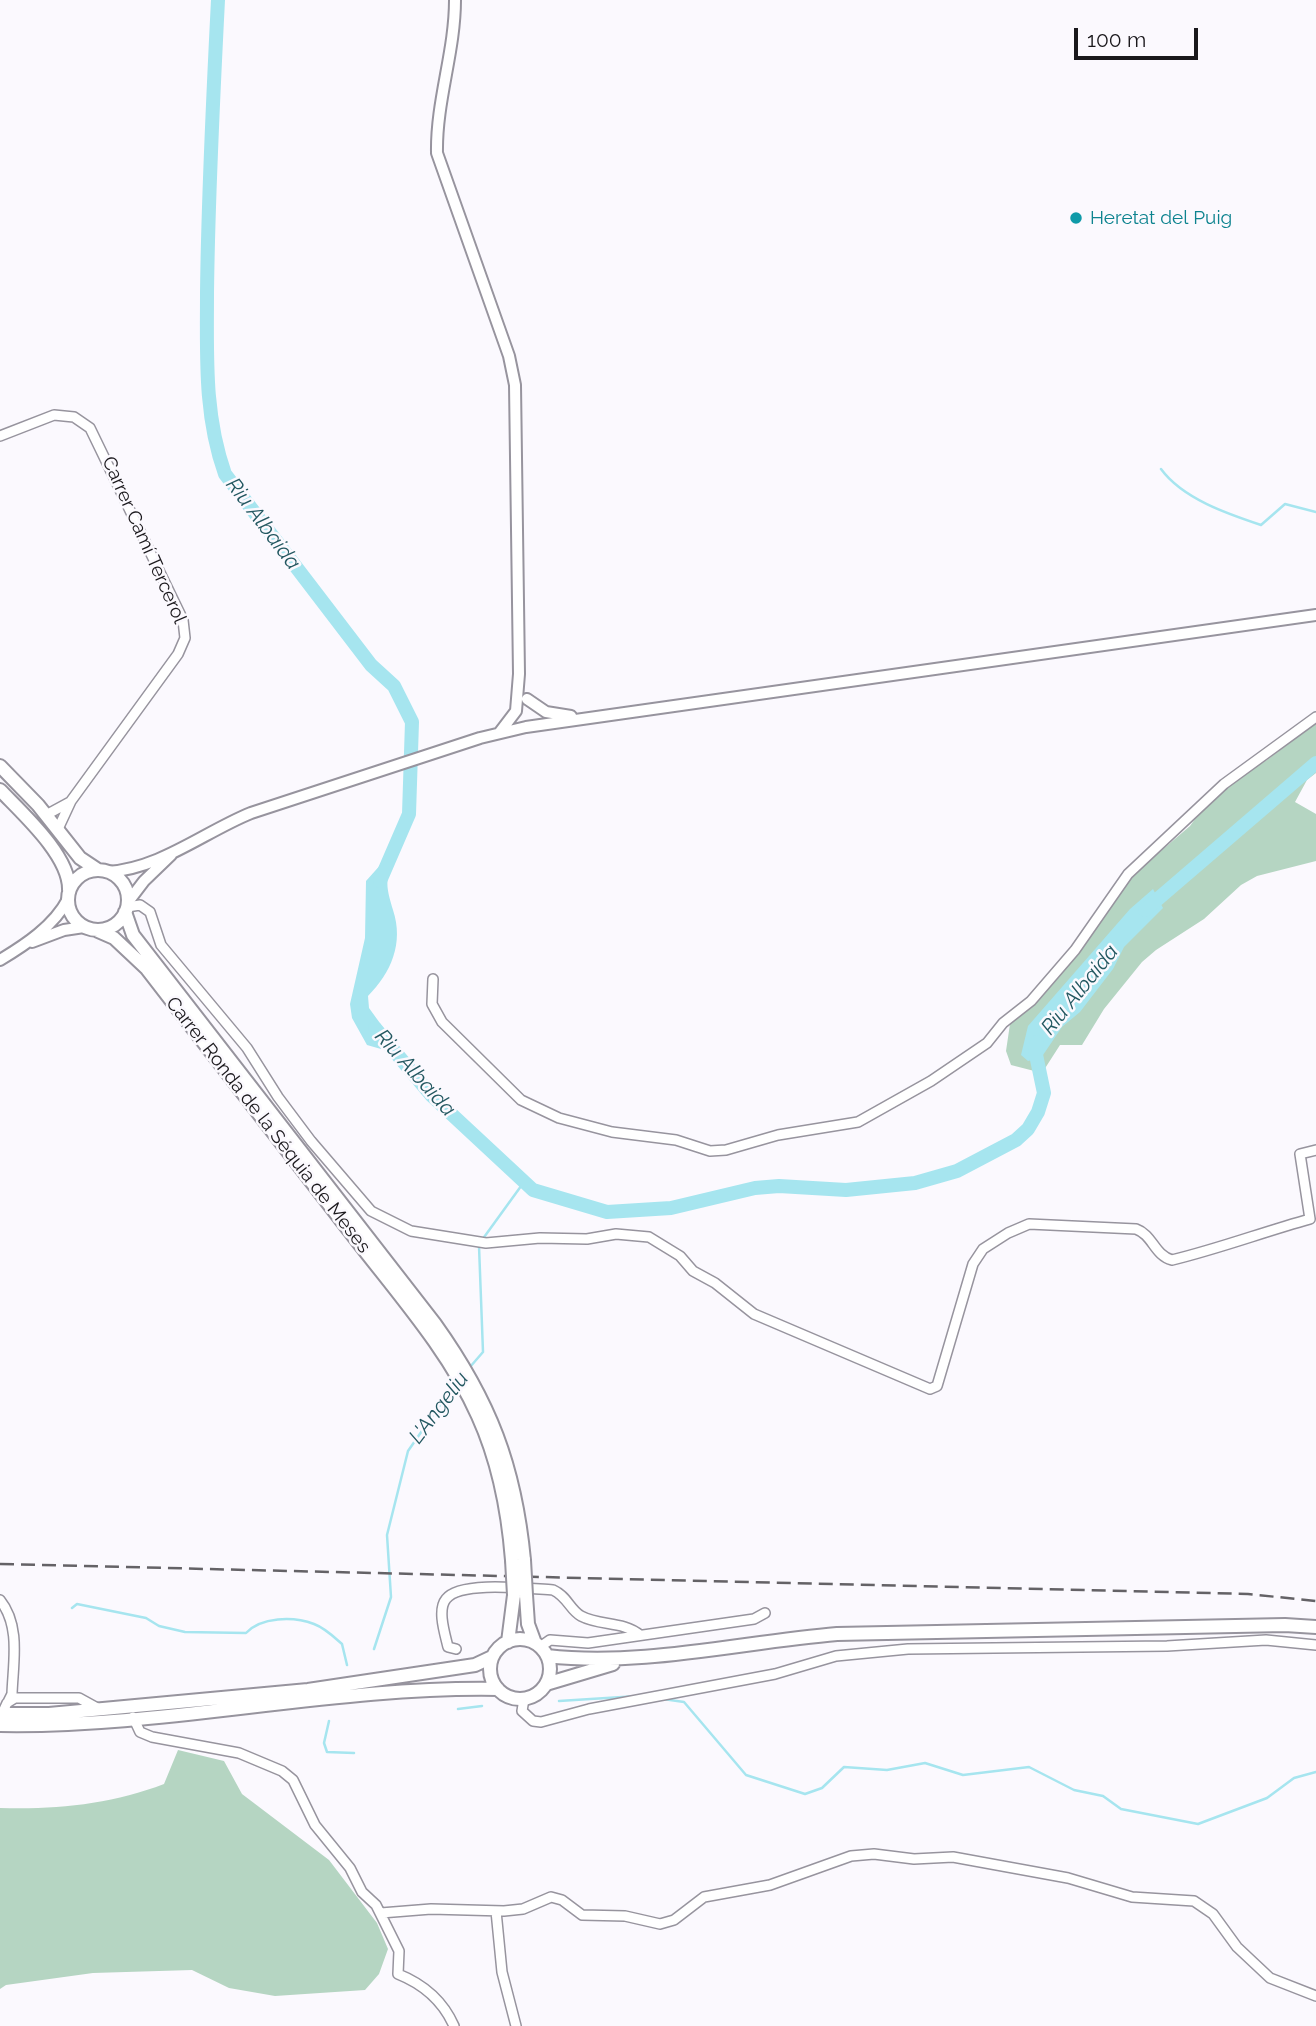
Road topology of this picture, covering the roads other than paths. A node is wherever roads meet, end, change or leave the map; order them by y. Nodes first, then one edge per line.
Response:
1 (455, 0) edge
2 (0, 436) edge
3 (1316, 615) edge
4 (519, 674) junction
5 (527, 699) junction
6 (516, 711) junction
7 (591, 717) junction
8 (1316, 717) edge
9 (526, 727) junction
10 (500, 732) junction
11 (0, 766) edge
12 (0, 790) edge
13 (71, 801) junction
14 (46, 815) junction
15 (58, 829) junction
16 (176, 852) junction
17 (102, 871) junction
18 (68, 894) junction
19 (127, 907) junction
20 (84, 927) junction
21 (98, 930) junction
22 (26, 944) junction
23 (0, 960) edge
24 (433, 979) dead end
25 (1316, 1150) edge
26 (431, 1328) junction
27 (520, 1595) junction
28 (0, 1600) edge
29 (765, 1612) dead end
30 (1316, 1627) edge
31 (640, 1635) junction
32 (508, 1642) junction
33 (1316, 1645) edge
34 (456, 1649) dead end
35 (541, 1649) junction
36 (492, 1657) junction
37 (640, 1657) junction
38 (546, 1684) junction
39 (498, 1689) junction
40 (524, 1699) junction
41 (2, 1714) edge
42 (132, 1717) junction
43 (496, 1911) junction
44 (381, 1913) junction
45 (1316, 1996) edge
46 (454, 2026) edge
47 (516, 2026) edge

1 - 4 street
2 - 13 street, Carrer Camí Tercerol
3 - 7 street
4 - 5 street
4 - 6 street
5 - 7 street
5 - 9 street
6 - 9 street
6 - 10 street
7 - 9 street
8 - 24 street
9 - 10 street
10 - 16 street
11 - 14 main road
12 - 18 main road
13 - 14 street, Carrer Camí Tercerol
13 - 15 street, Carrer Camí Tercerol
14 - 15 main road
15 - 17 main road
16 - 17 street
16 - 19 street
17 - 18 main road
17 - 19 main road
18 - 20 main road
18 - 22 street
19 - 21 main road
19 - 25 street
19 - 26 main road, Carrer Ronda de la Séquia de Meses
20 - 21 main road
20 - 22 street
21 - 26 main road, Carrer Ronda de la Séquia de Meses
22 - 23 street
26 - 27 main road, bridge
27 - 32 main road
27 - 35 main road
28 - 41 street
29 - 31 street
30 - 37 main road
31 - 34 street
31 - 35 street
32 - 35 main road
32 - 36 main road
33 - 40 street
35 - 37 main road
35 - 38 main road
36 - 39 main road
36 - 41 main road
37 - 38 main road
38 - 40 main road
39 - 40 main road
39 - 42 main road
41 - 42 main road
42 - 44 street
43 - 44 street
43 - 45 street
43 - 47 street
44 - 46 street

